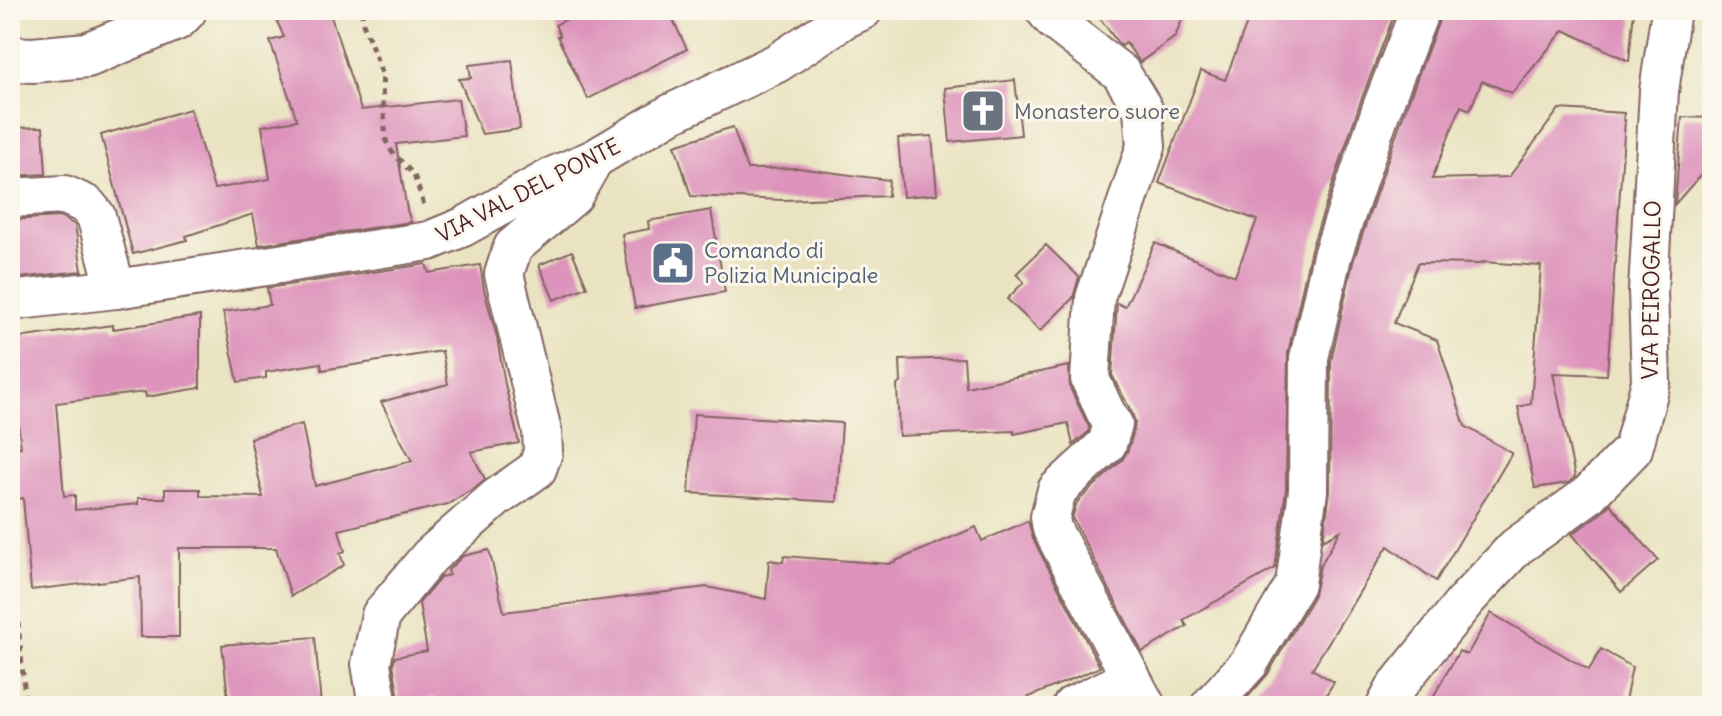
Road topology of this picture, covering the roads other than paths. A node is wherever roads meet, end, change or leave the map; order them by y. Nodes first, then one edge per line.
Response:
1 (184, 10) edge
2 (863, 10) edge
3 (1045, 10) edge
4 (1420, 10) edge
5 (1671, 10) edge
6 (10, 59) edge
7 (594, 159) junction
8 (10, 198) edge
9 (116, 289) junction
10 (10, 301) edge
11 (1138, 692) edge
12 (378, 706) edge
13 (1072, 706) edge
14 (1210, 706) edge
15 (1386, 706) edge

1 - 6 main road
2 - 7 street, VIA VAL DEL PONTE
3 - 11 street
4 - 14 street
5 - 15 street, VIA PEIROGALLO
7 - 9 street, VIA VAL DEL PONTE
7 - 12 street
8 - 9 street
9 - 10 street, VIA VAL DEL PONTE
11 - 13 street

